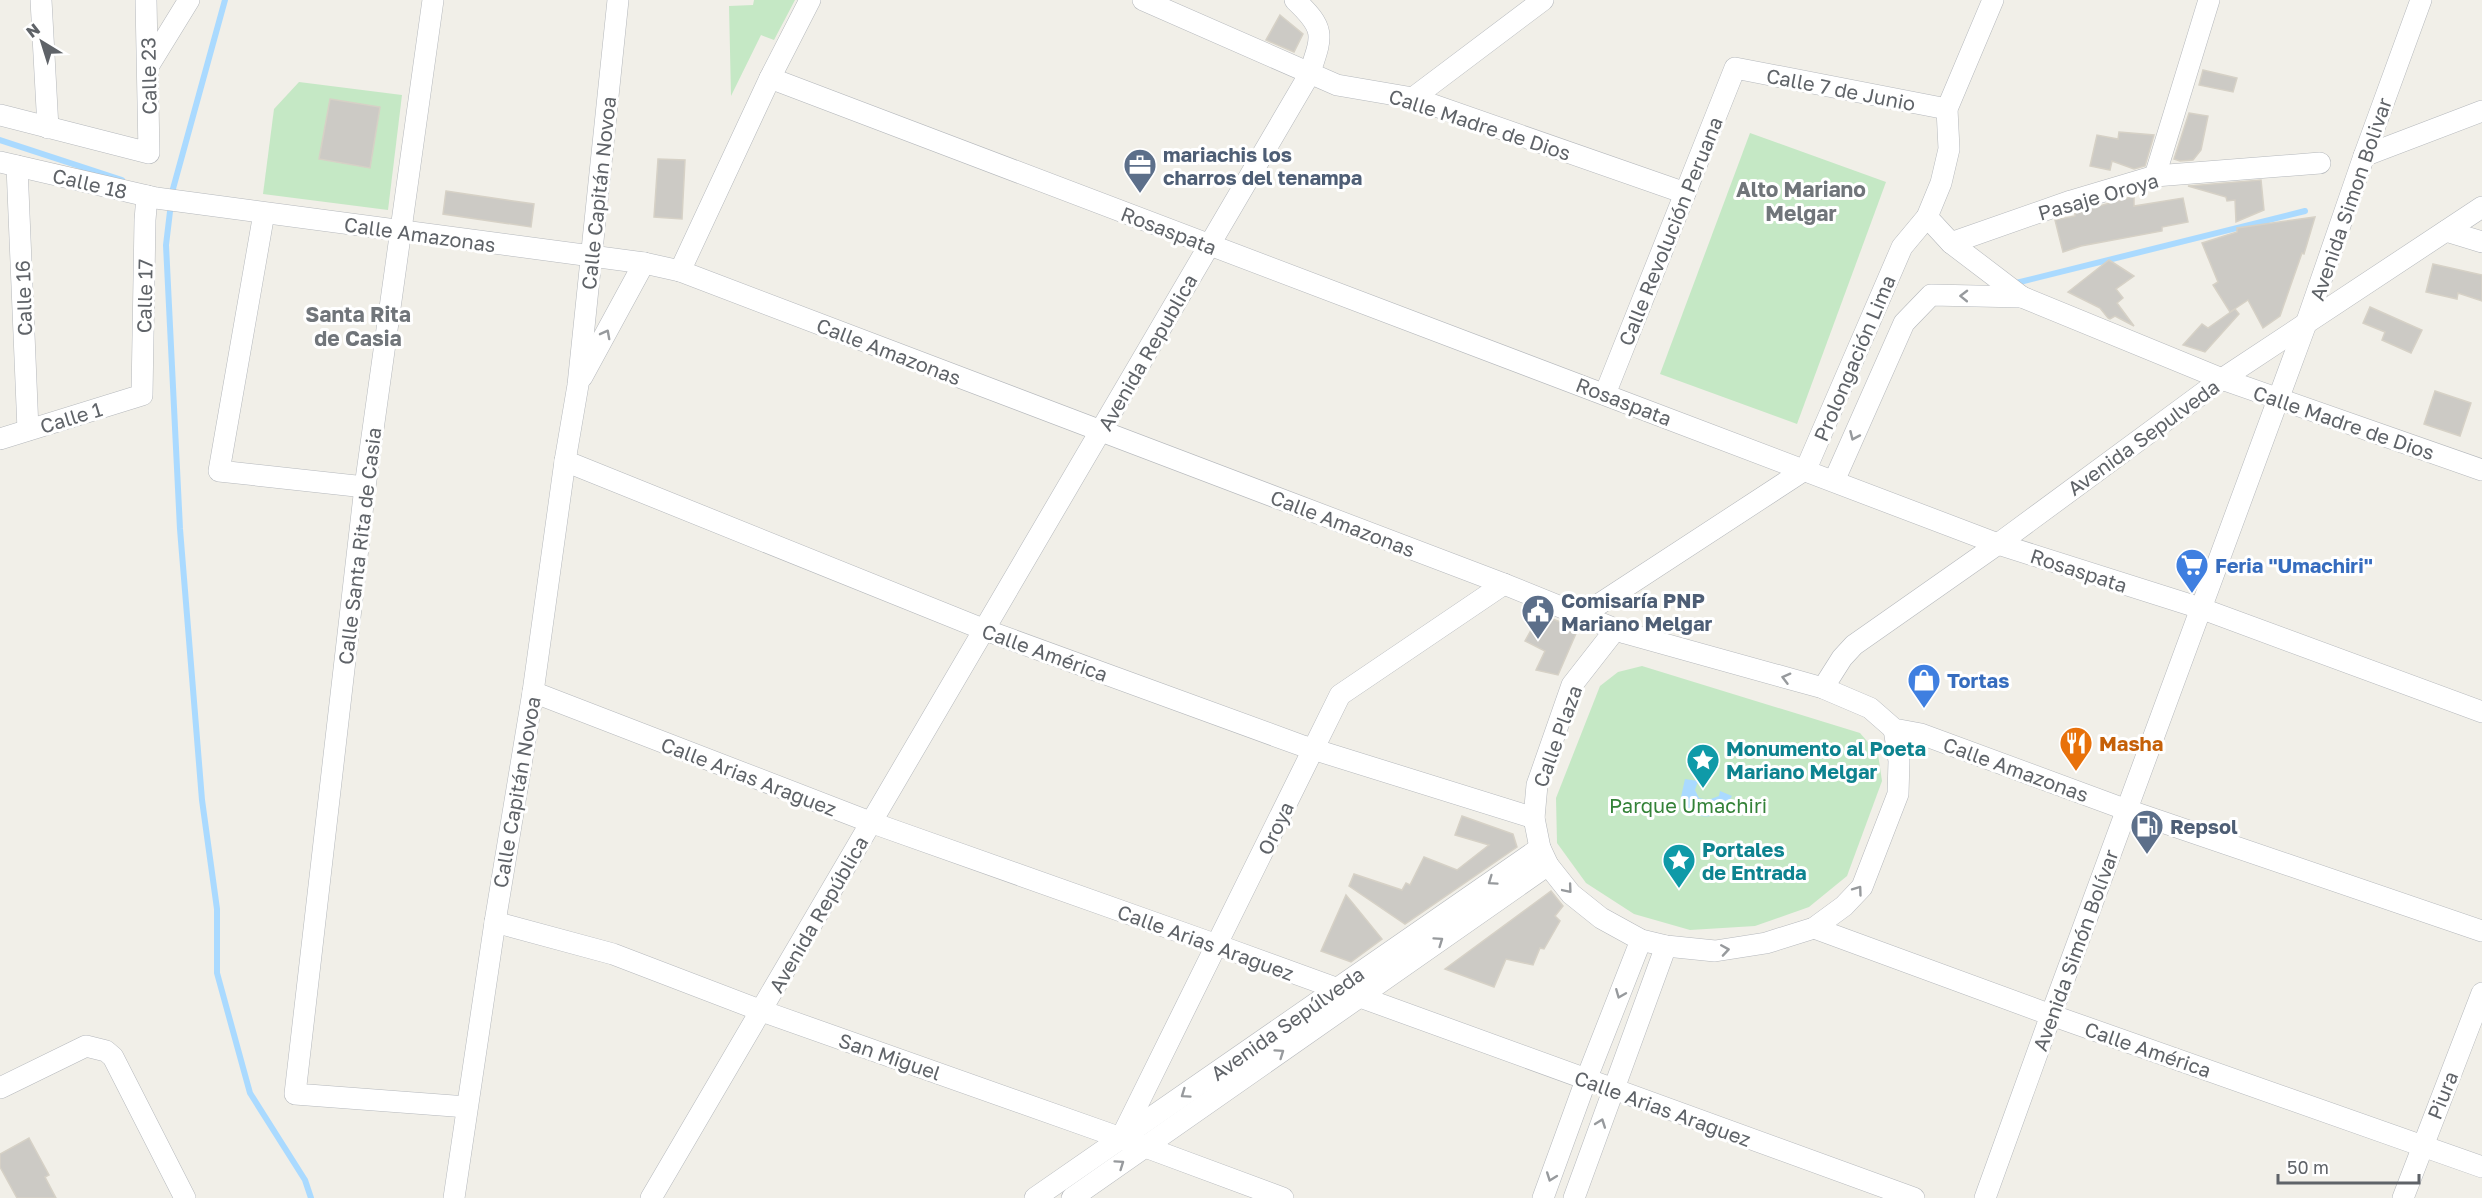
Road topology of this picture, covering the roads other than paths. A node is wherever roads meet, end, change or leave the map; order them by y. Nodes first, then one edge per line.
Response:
1 (41, 0) edge
2 (146, 0) edge
3 (189, 0) edge
4 (433, 0) edge
5 (618, 0) edge
6 (810, 0) edge
7 (1143, 0) edge
8 (1295, 0) edge
9 (1543, 0) edge
10 (1993, 0) edge
11 (2209, 0) edge
12 (2421, 0) edge
13 (149, 65) junction
14 (1735, 68) joint
15 (1309, 75) junction
16 (770, 78) junction
17 (1413, 98) junction
18 (1947, 109) junction
19 (2482, 111) edge
20 (0, 115) edge
21 (48, 128) junction
22 (2364, 156) junction
23 (2320, 163) dead end
24 (8, 164) edge
25 (2155, 176) junction
26 (1685, 193) junction
27 (152, 197) junction
28 (181, 202) joint
29 (2482, 207) edge
30 (264, 213) junction
31 (1927, 217) junction
32 (401, 231) junction
33 (2446, 231) junction
34 (2482, 242) edge
35 (1951, 243) junction
36 (1209, 245) junction
37 (591, 256) junction
38 (644, 263) junction
39 (680, 271) junction
40 (2022, 297) junction
41 (2307, 321) junction
42 (2222, 380) junction
43 (578, 385) junction
44 (1605, 394) junction
45 (142, 395) joint
46 (2278, 398) junction
47 (28, 430) junction
48 (1100, 431) junction
49 (0, 440) edge
50 (565, 461) junction
51 (1806, 469) junction
52 (2482, 470) edge
53 (1834, 481) junction
54 (365, 487) junction
55 (1998, 544) junction
56 (1504, 584) junction
57 (2200, 608) junction
58 (1581, 616) junction
59 (985, 630) junction
60 (1615, 630) junction
61 (1823, 688) junction
62 (533, 692) junction
63 (2482, 712) edge
64 (1894, 729) junction
65 (1313, 750) junction
66 (2127, 810) junction
67 (1534, 818) junction
68 (870, 822) junction
69 (1544, 856) junction
70 (495, 922) junction
71 (1814, 928) junction
72 (2482, 931) edge
73 (1641, 940) junction
74 (1217, 945) junction
75 (1666, 946) junction
76 (1337, 989) junction
77 (2482, 993) edge
78 (1359, 998) junction
79 (762, 1011) junction
80 (2050, 1015) junction
81 (1586, 1080) junction
82 (0, 1088) edge
83 (1613, 1090) junction
84 (467, 1107) junction
85 (1121, 1138) junction
86 (2422, 1145) junction
87 (1144, 1148) junction
88 (2482, 1167) edge
89 (185, 1198) edge
90 (454, 1198) edge
91 (651, 1198) edge
92 (1035, 1198) edge
93 (1072, 1198) edge
94 (1284, 1198) edge
95 (1543, 1198) edge
96 (1574, 1198) edge
97 (1914, 1198) edge
98 (1985, 1198) edge
99 (2403, 1198) edge

1 - 21 street
2 - 13 street, Calle 23
3 - 13 street
4 - 32 street, Calle Santa Rita de Casia
5 - 37 street, Calle Capitán Novoa
6 - 16 street
7 - 15 street, Calle Madre de Dios
8 - 15 street, Avenida Republica
9 - 17 street
10 - 18 street, Prolongación Lima
11 - 25 street
12 - 22 street, Avenida Simon Bolivar
13 - 21 street, Calle 23
14 - 18 street, Calle 7 de Junio
14 - 26 street, Calle Revolución Peruana
15 - 17 street, Calle Madre de Dios
15 - 36 street, Avenida Republica
16 - 36 street, Rosaspata
16 - 39 street
17 - 26 street, Calle Madre de Dios
18 - 31 street, Prolongación Lima
19 - 22 street
20 - 21 street
22 - 41 street, Avenida Simon Bolivar
23 - 25 street, Pasaje Oroya
24 - 27 street, Calle 18
24 - 47 street, Calle 16
25 - 35 street, Pasaje Oroya
26 - 44 street, Calle Revolución Peruana
27 - 28 street, Calle 18
27 - 45 street, Calle 17
28 - 30 street, Calle Amazonas
29 - 33 street, Avenida Sepulveda
30 - 32 street, Calle Amazonas
30 - 54 street
31 - 35 street
31 - 51 street, Prolongación Lima
32 - 37 street, Calle Amazonas
32 - 54 street, Calle Santa Rita de Casia
33 - 34 street
33 - 41 street, Avenida Sepulveda
35 - 40 street, Calle Madre de Dios
36 - 44 street, Rosaspata
36 - 48 street, Avenida Republica
37 - 38 street, Calle Amazonas
37 - 43 street, Calle Capitán Novoa
38 - 39 street, Calle Amazonas
43 -> 38 street, Calle Capitán Novoa
39 - 48 street, Calle Amazonas
40 - 42 street, Calle Madre de Dios
40 -> 53 street
41 - 42 street, Avenida Sepulveda
41 - 46 street, Avenida Simon Bolivar
42 - 46 street, Calle Madre de Dios
42 - 55 street, Avenida Sepulveda
43 - 50 street, Calle Capitán Novoa
44 - 51 street, Rosaspata
45 - 47 street, Calle 1
46 - 52 street, Calle Madre de Dios
46 - 57 street, Avenida Simón Bolívar
47 - 49 street, Calle 1
48 - 56 street, Calle Amazonas
48 - 59 street, Avenida Republica
50 - 59 street, Calle América
50 - 62 street, Calle Capitán Novoa
51 - 53 street, Rosaspata
51 - 58 street
53 - 55 street, Rosaspata
54 - 84 street, Calle Santa Rita de Casia
55 - 57 street, Rosaspata
55 - 61 street, Avenida Sepulveda
56 - 58 street, Calle Amazonas
56 - 65 street, Oroya
57 - 63 street, Rosaspata
57 - 66 street, Avenida Simón Bolívar
58 - 60 street, Calle Amazonas
59 - 65 street, Calle América
59 - 68 street, Avenida República
61 -> 60 street, Calle Amazonas
60 - 67 street, Calle Plaza
61 - 64 street, Calle Amazonas
62 - 68 street, Calle Arias Araguez
62 - 70 street, Calle Capitán Novoa
64 - 66 street, Calle Amazonas
71 -> 64 street, Calle Plaza
65 - 67 street, Calle América
65 - 74 street, Oroya
66 - 72 street, Calle Amazonas
66 - 80 street, Avenida Simón Bolívar
67 - 69 street, Calle Plaza
68 - 74 street, Calle Arias Araguez
68 - 79 street, Avenida República
69 -> 73 street, Calle Plaza
69 -> 76 street, Avenida Sepúlveda
78 -> 69 street, Avenida Sepúlveda
70 - 79 street, San Miguel
70 - 84 street, Calle Capitán Novoa
75 -> 71 street, Calle Plaza
71 - 80 street, Calle América
73 - 75 street, Calle Plaza
73 -> 81 street
74 - 76 street, Calle Arias Araguez
74 - 85 street, Oroya
75 - 83 street
76 - 78 street, Calle Arias Araguez
76 -> 85 street, Avenida Sepúlveda
77 - 86 street, Piura
78 - 81 street, Calle Arias Araguez
87 -> 78 street, Avenida Sepúlveda
79 - 85 street, San Miguel
79 - 91 street, Avenida República
80 - 86 street, Calle América
80 - 98 street, Avenida Simón Bolívar
81 - 83 street, Calle Arias Araguez
81 -> 95 street
82 - 89 street
96 -> 83 street
83 - 97 street, Calle Arias Araguez
84 - 90 street, Calle Capitán Novoa
85 - 87 street, San Miguel
85 - 92 street, Avenida Sepúlveda
86 - 88 street, Calle América
86 - 99 street, Piura
93 -> 87 street, Avenida Sepúlveda
87 - 94 street, San Miguel

